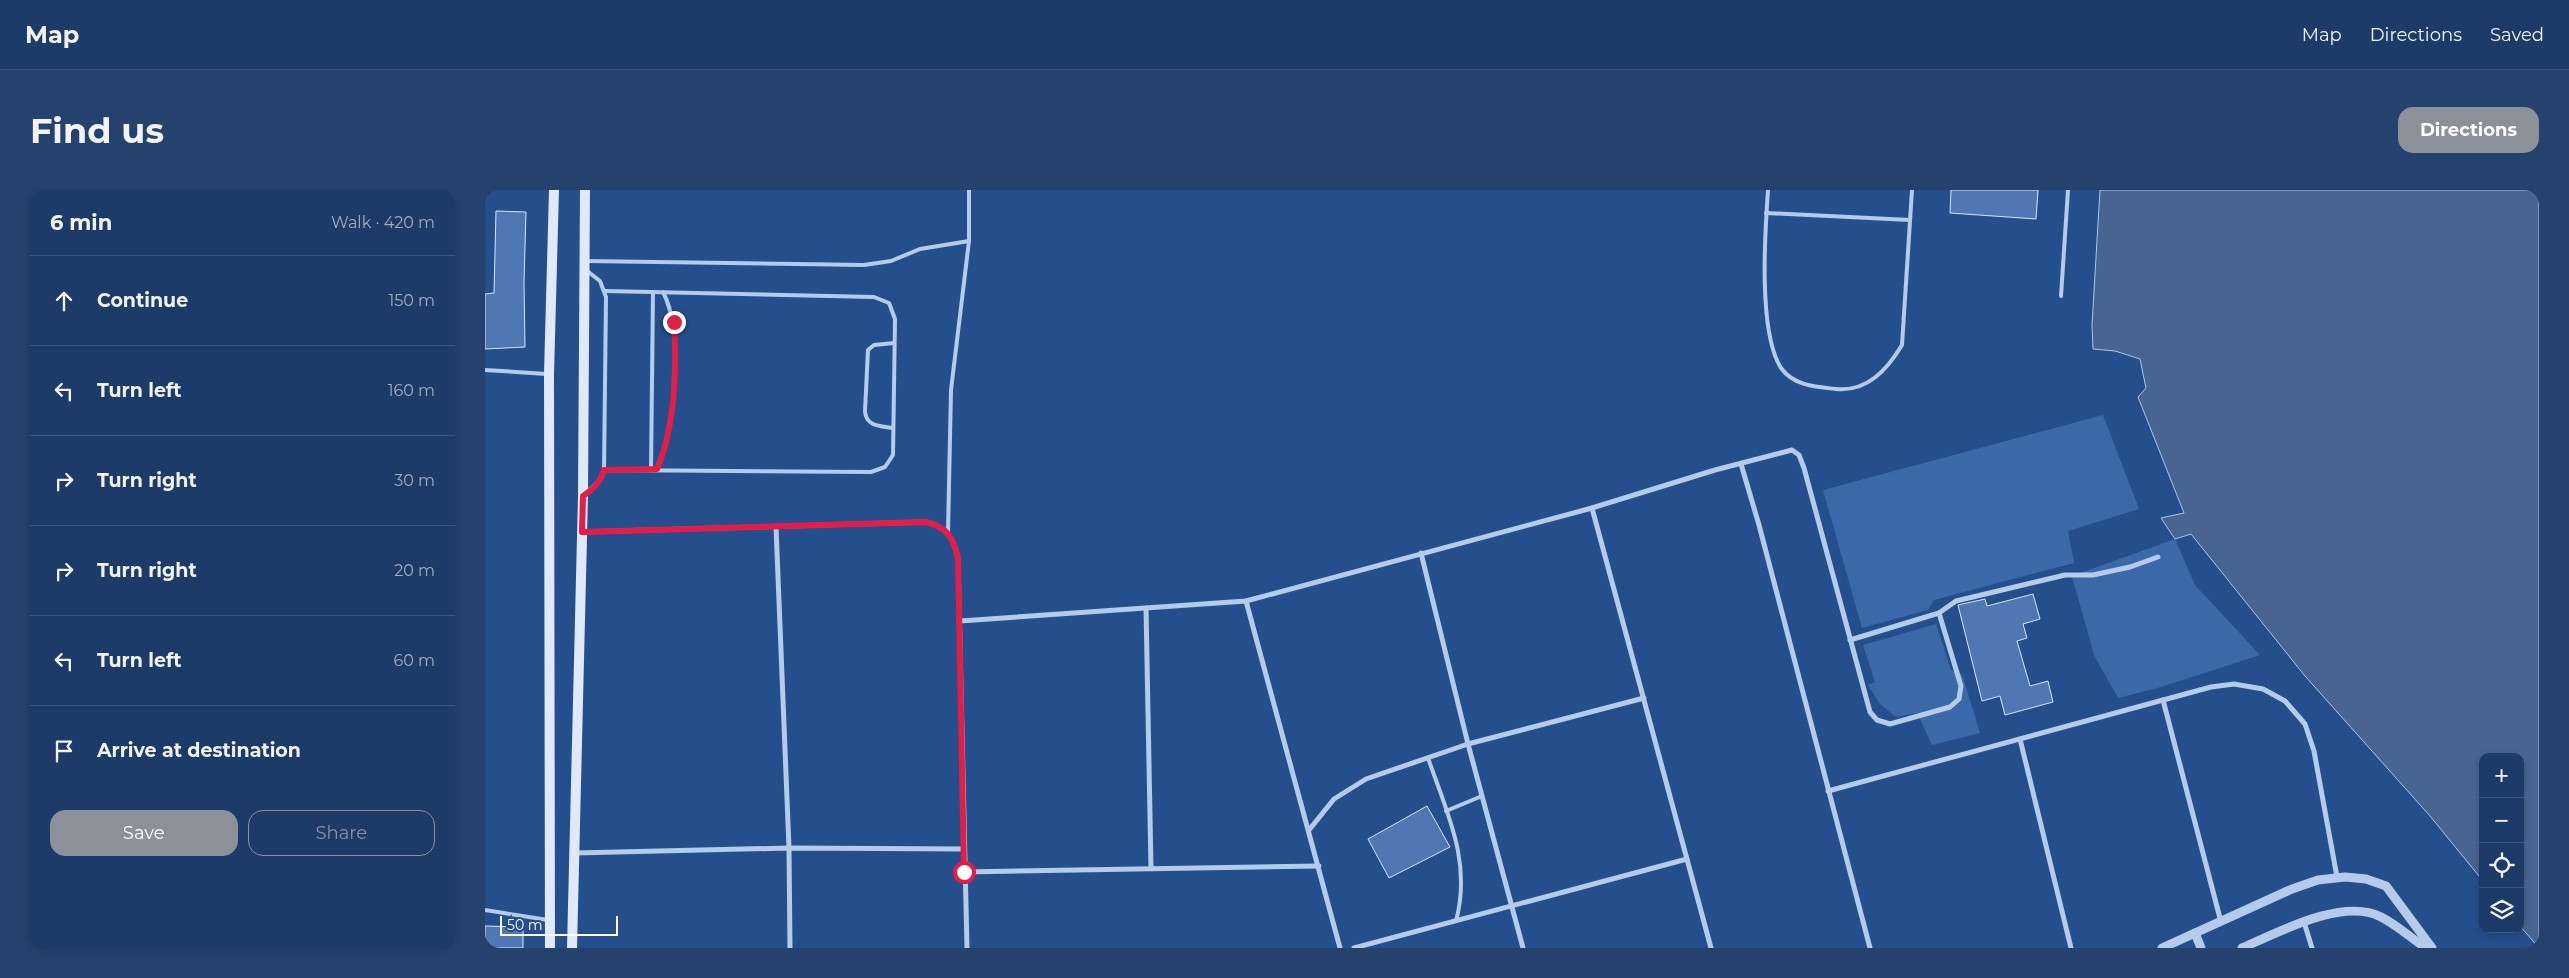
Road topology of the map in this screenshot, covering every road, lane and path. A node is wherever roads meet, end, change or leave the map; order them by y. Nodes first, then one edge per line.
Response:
1 (554, 190) edge
2 (585, 190) edge
3 (969, 190) edge
4 (1768, 190) edge
5 (1912, 190) edge
6 (2068, 190) edge
7 (1766, 213) junction
8 (1910, 220) junction
9 (969, 241) junction
10 (584, 265) junction
11 (605, 291) junction
12 (653, 292) junction
13 (663, 292) junction
14 (2061, 296) dead end
15 (894, 343) junction
16 (485, 370) edge
17 (549, 374) junction
18 (893, 428) junction
19 (1741, 464) junction
20 (651, 469) junction
21 (657, 469) junction
22 (604, 470) junction
23 (583, 496) junction
24 (1592, 508) junction
25 (776, 528) junction
26 (582, 532) junction
27 (949, 532) junction
28 (1421, 553) junction
29 (2158, 557) dead end
30 (1246, 601) junction
31 (1146, 608) junction
32 (1939, 613) junction
33 (960, 621) junction
34 (1850, 640) junction
35 (1644, 698) junction
36 (2163, 700) junction
37 (2020, 739) junction
38 (1468, 744) junction
39 (1428, 758) junction
40 (1828, 791) junction
41 (1482, 796) junction
42 (1446, 811) junction
43 (1309, 830) junction
44 (789, 848) junction
45 (964, 849) junction
46 (574, 853) junction
47 (1687, 859) junction
48 (1319, 866) junction
49 (1151, 868) junction
50 (964, 872) junction
51 (2337, 877) junction
52 (1512, 906) junction
53 (485, 910) edge
54 (550, 920) junction
55 (1456, 921) junction
56 (2221, 922) junction
57 (2304, 922) junction
58 (2195, 933) junction
59 (550, 948) edge
60 (571, 948) edge
61 (790, 948) edge
62 (967, 948) edge
63 (1340, 948) edge
64 (1354, 948) edge
65 (1523, 948) edge
66 (1711, 948) edge
67 (1870, 948) edge
68 (2071, 948) edge
69 (2162, 948) edge
70 (2201, 948) edge
71 (2242, 948) edge
72 (2312, 948) edge
73 (2426, 948) edge
74 (2432, 948) edge

1 - 17 main road
2 - 10 main road
3 - 9 lane
4 - 7 lane
5 - 8 lane
6 - 14 lane
7 - 8 lane
7 - 8 lane
9 - 10 lane
9 - 27 lane
10 - 11 lane
10 - 23 main road
11 - 12 lane
11 - 22 lane
12 - 13 lane
12 - 20 lane
13 - 15 lane
13 - 21 lane
15 - 18 lane
15 - 18 lane
16 - 17 lane
17 - 54 main road
18 - 21 lane
19 - 24 street
19 - 34 street
19 - 40 street
20 - 21 lane
20 - 22 lane
22 - 23 lane
23 - 26 main road
24 - 28 street
24 - 35 street
25 - 26 street
25 - 27 street
25 - 44 street
26 - 46 main road
27 - 33 street
28 - 30 street
28 - 38 street
29 - 32 street
30 - 31 street
30 - 43 street
31 - 33 street
31 - 49 street
32 - 34 street
32 - 34 street
33 - 45 street
35 - 38 street
35 - 47 street
36 - 37 street
36 - 51 street
36 - 56 street
37 - 40 street
37 - 68 street
38 - 39 street
38 - 41 street
39 - 42 lane
39 - 43 street
40 - 67 street
41 - 42 lane
41 - 52 street
42 - 55 lane
43 - 48 street
44 - 45 street
44 - 46 street
44 - 61 street
45 - 50 street
46 - 60 main road
47 - 52 street
47 - 66 street
48 - 49 street
48 - 63 street
49 - 50 street
50 - 62 street
51 - 56 street
51 - 74 street
52 - 55 street
52 - 65 street
53 - 54 lane
54 - 59 main road
55 - 64 street
56 - 58 street
57 - 71 street
57 - 72 street
57 - 73 street
58 - 69 street
58 - 70 street

